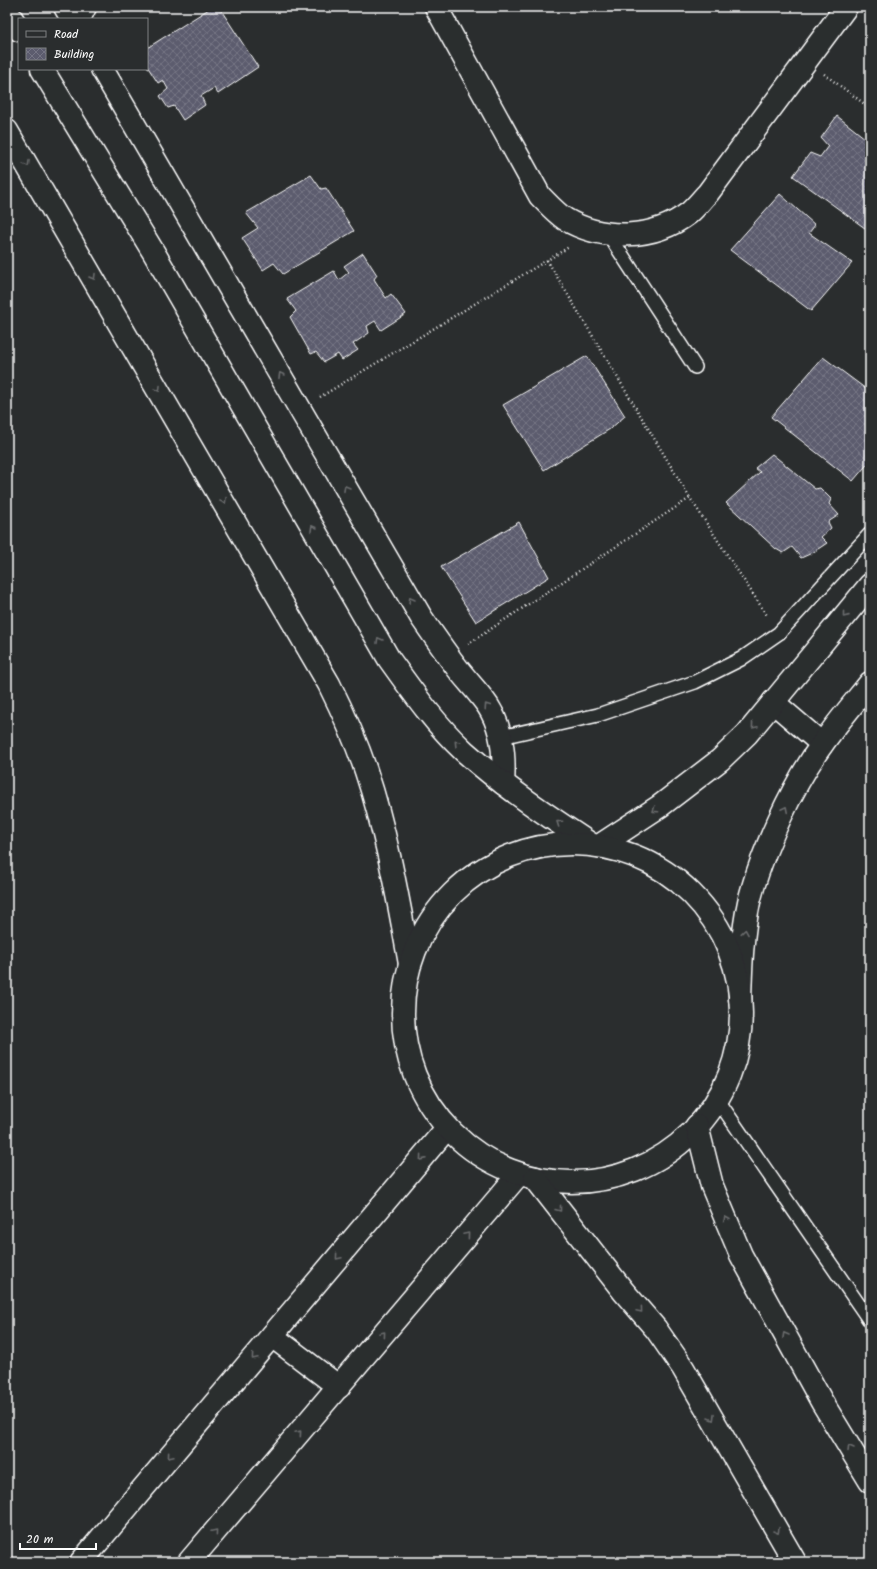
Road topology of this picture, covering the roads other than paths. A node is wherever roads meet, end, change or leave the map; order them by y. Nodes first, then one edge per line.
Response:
1 (65, 7) edge
2 (85, 7) edge
3 (436, 7) edge
4 (846, 7) edge
5 (7, 10) edge
6 (71, 18) edge
7 (80, 18) edge
8 (18, 28) edge
9 (43, 70) edge
10 (103, 70) edge
11 (7, 131) edge
12 (602, 233) junction
13 (695, 367) dead end
14 (870, 534) edge
15 (870, 585) edge
16 (870, 683) edge
17 (773, 702) junction
18 (501, 737) junction
19 (822, 744) junction
20 (503, 783) junction
21 (595, 845) junction
22 (410, 964) junction
23 (740, 999) junction
24 (717, 1098) junction
25 (697, 1126) junction
26 (447, 1128) junction
27 (527, 1176) junction
28 (870, 1321) edge
29 (272, 1336) junction
30 (339, 1387) junction
31 (870, 1481) edge
32 (81, 1562) edge
33 (189, 1562) edge
34 (795, 1562) edge

1 - 6 main road
2 - 7 main road
3 - 12 main road
4 - 12 main road
5 - 8 main road
20 -> 9 main road
18 -> 10 main road
11 -> 22 main road
12 - 13 lane
14 - 18 lane
15 -> 17 main road
16 - 19 main road
17 - 19 main road
17 -> 21 main road
18 - 20 main road
23 -> 19 main road
21 -> 20 main road
21 - 22 main road
21 - 23 main road
22 - 26 main road
23 - 24 main road
24 - 25 main road
24 - 28 lane
25 - 27 main road
31 -> 25 main road
26 - 27 main road
26 -> 29 main road
30 -> 27 main road
27 -> 34 main road
29 - 30 main road
29 -> 32 main road
33 -> 30 main road

